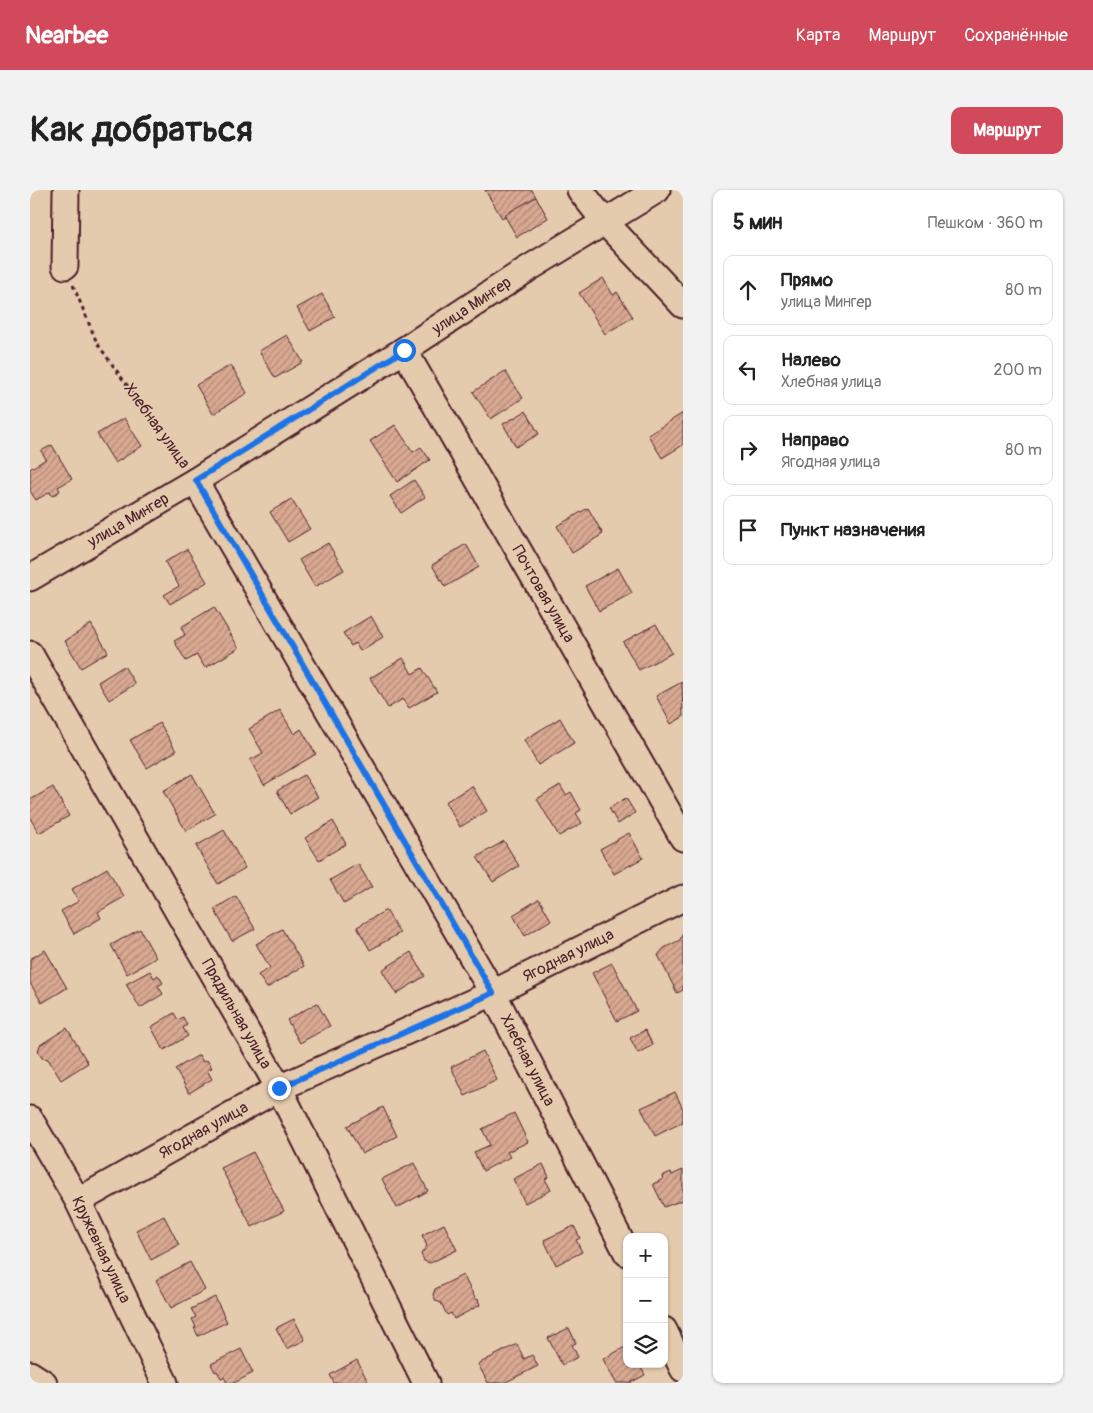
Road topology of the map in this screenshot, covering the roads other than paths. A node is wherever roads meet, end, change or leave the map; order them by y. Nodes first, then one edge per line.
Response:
1 (66, 190) edge
2 (580, 190) edge
3 (657, 190) edge
4 (605, 222) junction
5 (65, 266) road end
6 (683, 305) edge
7 (404, 350) junction
8 (196, 480) junction
9 (30, 578) edge
10 (30, 654) edge
11 (683, 838) edge
12 (683, 898) edge
13 (493, 993) junction
14 (279, 1088) junction
15 (30, 1119) edge
16 (78, 1201) junction
17 (623, 1245) edge
18 (668, 1338) edge
19 (683, 1369) edge
20 (30, 1374) edge
21 (44, 1383) edge
22 (165, 1383) edge
23 (426, 1383) edge

1 - 5 street
2 - 4 street
3 - 4 street, улица Мингер
4 - 6 street
4 - 7 street, улица Мингер
7 - 8 street, улица Мингер
7 - 11 street, Почтовая улица
8 - 9 street, улица Мингер
8 - 13 street, Хлебная улица
10 - 14 street, Прядильная улица
12 - 13 street, Ягодная улица
13 - 14 street, Ягодная улица
13 - 17 street, Хлебная улица
14 - 16 street, Ягодная улица
14 - 23 street, Прядильная улица
15 - 16 street, Кружевная улица
16 - 22 street, Кружевная улица
18 - 19 street
20 - 21 street

